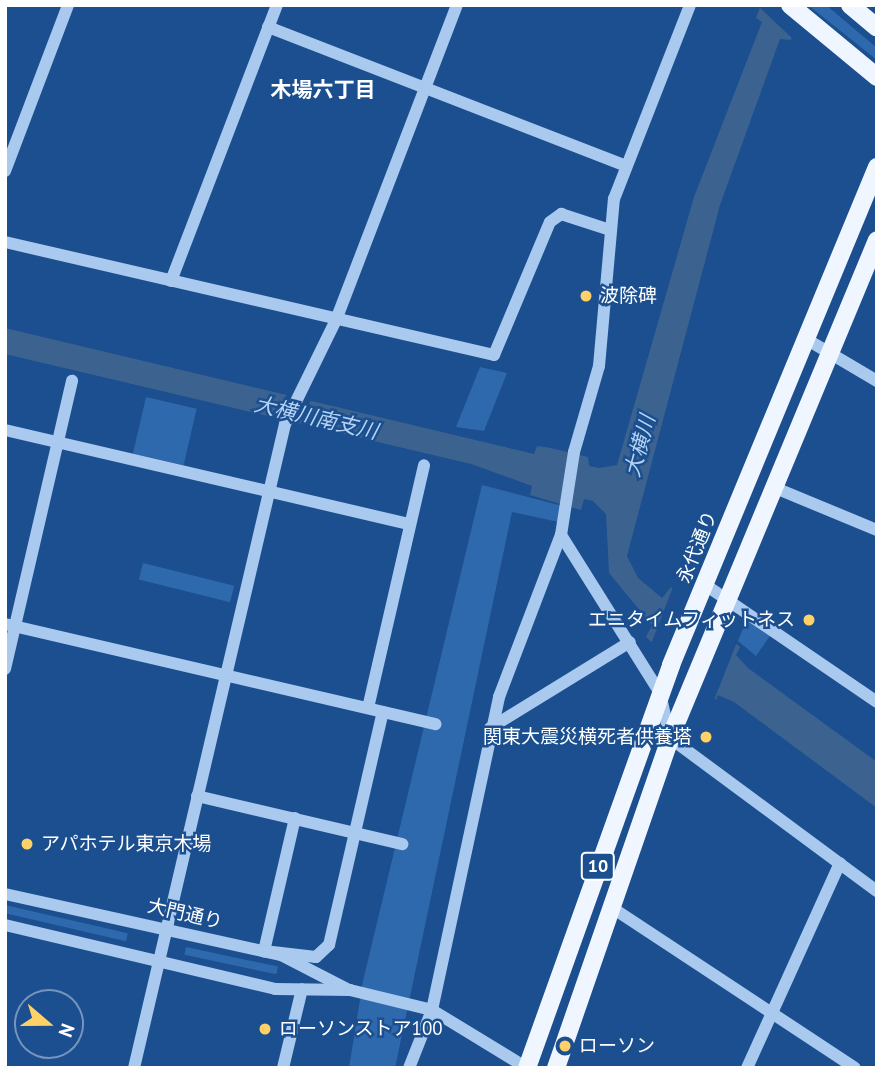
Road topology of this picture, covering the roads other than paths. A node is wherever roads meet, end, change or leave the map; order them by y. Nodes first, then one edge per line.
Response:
1 (68, 5) edge
2 (276, 5) edge
3 (457, 5) edge
4 (690, 5) edge
5 (790, 5) edge
6 (850, 5) edge
7 (268, 27) junction
8 (877, 28) edge
9 (877, 77) edge
10 (425, 87) junction
11 (626, 166) junction
12 (877, 167) edge
13 (5, 171) edge
14 (607, 229) junction
15 (877, 240) edge
16 (5, 242) edge
17 (171, 281) junction
18 (335, 320) junction
19 (806, 339) junction
20 (830, 353) junction
21 (72, 381) dead end
22 (877, 381) edge
23 (5, 430) edge
24 (58, 442) junction
25 (424, 465) dead end
26 (773, 487) junction
27 (268, 491) junction
28 (409, 524) junction
29 (877, 530) edge
30 (561, 535) junction
31 (704, 584) junction
32 (729, 596) junction
33 (10, 625) edge
34 (630, 642) junction
35 (5, 669) edge
36 (225, 675) junction
37 (660, 693) junction
38 (877, 702) edge
39 (368, 708) junction
40 (383, 712) junction
41 (436, 724) dead end
42 (490, 728) junction
43 (670, 738) junction
44 (197, 796) junction
45 (295, 818) junction
46 (356, 833) junction
47 (402, 844) dead end
48 (840, 863) junction
49 (877, 891) edge
50 (5, 894) edge
51 (611, 907) junction
52 (5, 925) edge
53 (166, 929) junction
54 (264, 951) junction
55 (159, 961) junction
56 (302, 989) junction
57 (350, 990) junction
58 (432, 1010) junction
59 (772, 1013) junction
60 (134, 1068) edge
61 (283, 1068) edge
62 (409, 1068) edge
63 (527, 1068) edge
64 (555, 1068) edge
65 (747, 1068) edge
66 (855, 1068) edge

1 - 13 street
2 - 7 street
3 - 10 street
4 - 11 street
5 - 9 main road
6 - 8 main road
7 - 10 street
7 - 17 street
10 - 11 street
10 - 18 street
11 - 14 street
12 - 19 main road, 永代通り / 10
14 - 18 street
14 - 30 street
15 - 20 main road, 10
16 - 17 street
17 - 18 street
18 - 27 street
19 - 20 street
19 - 31 main road, 永代通り / 10
20 - 22 street
20 - 26 main road, 10
21 - 24 street
23 - 24 street
24 - 27 street
24 - 33 street
25 - 28 street
26 - 29 street
26 - 32 main road, 10
27 - 28 street
27 - 36 street
28 - 39 street
30 - 34 street
30 - 42 street
31 - 32 street
31 - 37 main road, 永代通り / 10
32 - 38 street
32 - 43 main road, 10
33 - 35 street
33 - 36 street
34 - 37 street
34 - 42 street
36 - 39 street
36 - 44 street
37 - 43 street
37 - 63 main road, 永代通り / 10
39 - 40 street
40 - 41 street
40 - 46 street
42 - 58 street
43 - 48 street
43 - 51 main road, 10
44 - 45 street
44 - 53 street
45 - 46 street
45 - 54 street
46 - 47 street
46 - 54 street
48 - 49 street
48 - 59 street
50 - 53 street, 大門通り
51 - 59 street
51 - 64 main road, 10
52 - 55 street, 大門通り
53 - 54 street, 大門通り
53 - 55 street
54 - 57 street, 大門通り
55 - 56 street, 大門通り
55 - 60 street
56 - 57 street, 大門通り
56 - 61 street
57 - 58 street, 大門通り
58 - 62 street
58 - 63 street, 大門通り
59 - 65 street
59 - 66 street

